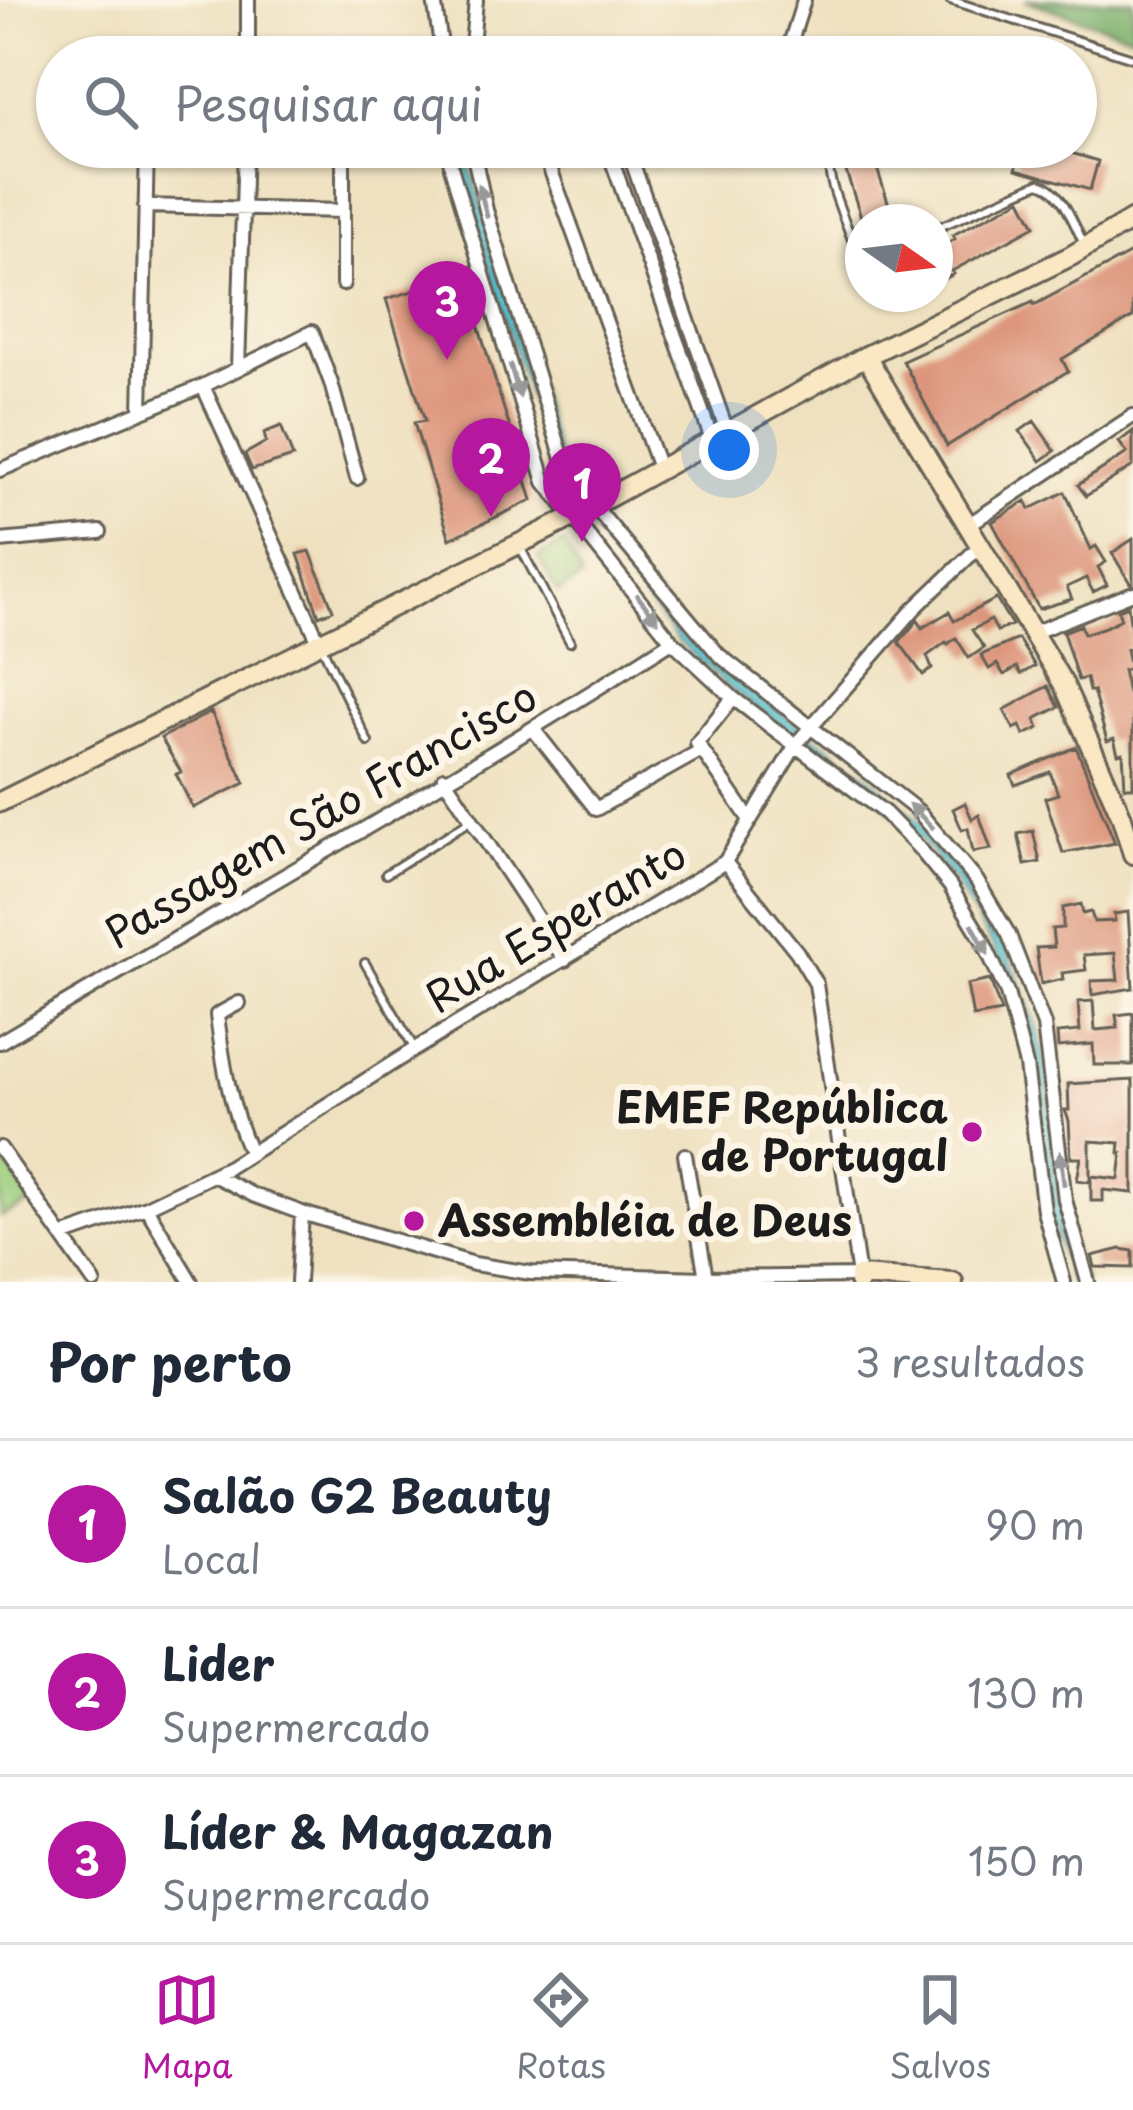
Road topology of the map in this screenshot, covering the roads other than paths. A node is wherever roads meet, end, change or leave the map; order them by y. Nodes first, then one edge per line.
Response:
1 (248, 0) edge
2 (434, 0) edge
3 (476, 0) edge
4 (804, 0) edge
5 (950, 0) edge
6 (248, 36) edge
7 (440, 36) edge
8 (472, 36) edge
9 (793, 36) edge
10 (1064, 36) edge
11 (1097, 47) edge
12 (1133, 58) edge
13 (146, 168) edge
14 (245, 168) edge
15 (343, 168) edge
16 (451, 168) edge
17 (476, 168) edge
18 (549, 168) edge
19 (615, 168) edge
20 (634, 168) edge
21 (830, 168) edge
22 (145, 206) junction
23 (244, 208) junction
24 (342, 211) junction
25 (845, 217) edge
26 (1133, 219) edge
27 (953, 222) edge
28 (1085, 247) junction
29 (343, 284) dead end
30 (866, 356) junction
31 (238, 369) junction
32 (202, 386) junction
33 (141, 412) junction
34 (1133, 416) edge
35 (721, 438) junction
36 (659, 468) junction
37 (0, 470) edge
38 (357, 478) dead end
39 (583, 512) junction
40 (968, 525) junction
41 (100, 532) dead end
42 (0, 541) edge
43 (519, 544) junction
44 (980, 546) junction
45 (1133, 593) edge
46 (1035, 632) junction
47 (672, 641) junction
48 (319, 642) junction
49 (570, 642) dead end
50 (733, 698) junction
51 (534, 730) junction
52 (804, 735) junction
53 (368, 742) dead end
54 (700, 751) junction
55 (444, 778) junction
56 (0, 802) edge
57 (471, 820) junction
58 (750, 820) junction
59 (1133, 854) edge
60 (725, 862) junction
61 (386, 874) dead end
62 (565, 961) junction
63 (364, 963) dead end
64 (239, 1003) dead end
65 (0, 1042) edge
66 (415, 1049) junction
67 (0, 1148) edge
68 (250, 1153) junction
69 (685, 1155) dead end
70 (213, 1175) junction
71 (146, 1207) junction
72 (302, 1213) junction
73 (62, 1236) junction
74 (474, 1264) junction
75 (573, 1278) edge
76 (706, 1278) junction
77 (859, 1279) edge
78 (94, 1282) edge
79 (191, 1282) edge
80 (298, 1282) edge
81 (472, 1282) edge
82 (953, 1282) edge
83 (1064, 1282) edge
84 (1088, 1282) edge

1 - 6 street
2 - 7 street
3 - 8 street
4 - 9 street
5 - 10 lane
11 - 12 lane
13 - 22 street
14 - 23 street
15 - 24 street
16 -> 39 street
39 -> 17 street
18 - 36 street
19 - 35 street
20 - 35 street
21 - 25 lane
22 - 23 street
22 - 33 street
23 - 24 street
23 - 31 street
24 - 29 street
26 - 28 main road
27 - 28 lane
28 - 30 main road
30 - 35 main road
30 - 40 main road
31 - 32 street
31 - 38 street
32 - 33 street
32 - 48 street
33 - 37 street
34 - 40 street
35 - 36 main road
36 - 39 main road
39 - 43 main road
39 -> 47 street
39 - 52 street
40 - 44 main road
41 - 42 street
43 - 48 main road
43 - 49 lane
44 - 46 main road
44 - 52 street, Rua Esperanto
45 - 46 street
46 - 59 main road
47 - 50 street
47 - 51 street, Passagem São Francisco
48 - 53 lane
48 - 56 main road
50 - 52 street
50 - 54 street
51 - 54 street
51 - 55 street, Passagem São Francisco
52 - 58 street, Rua Esperanto
52 -> 83 street
84 -> 52 street
54 - 58 street
55 - 57 street
55 - 65 street, Passagem São Francisco
57 - 61 lane
57 - 62 street
58 - 60 street, Rua Esperanto
60 - 62 street, Rua Esperanto
60 - 77 street
62 - 66 street, Rua Esperanto
63 - 66 lane
64 - 68 street
66 - 68 street, Rua Esperanto
67 - 73 street
68 - 70 street, Rua Esperanto
69 - 76 street
70 - 71 street, Rua Esperanto
70 - 72 street
71 - 73 street, Rua Esperanto
71 - 79 street
72 - 74 street
72 - 80 street
73 - 78 street
74 - 75 street
74 - 81 street
75 - 76 street
76 - 77 street
77 - 82 main road

